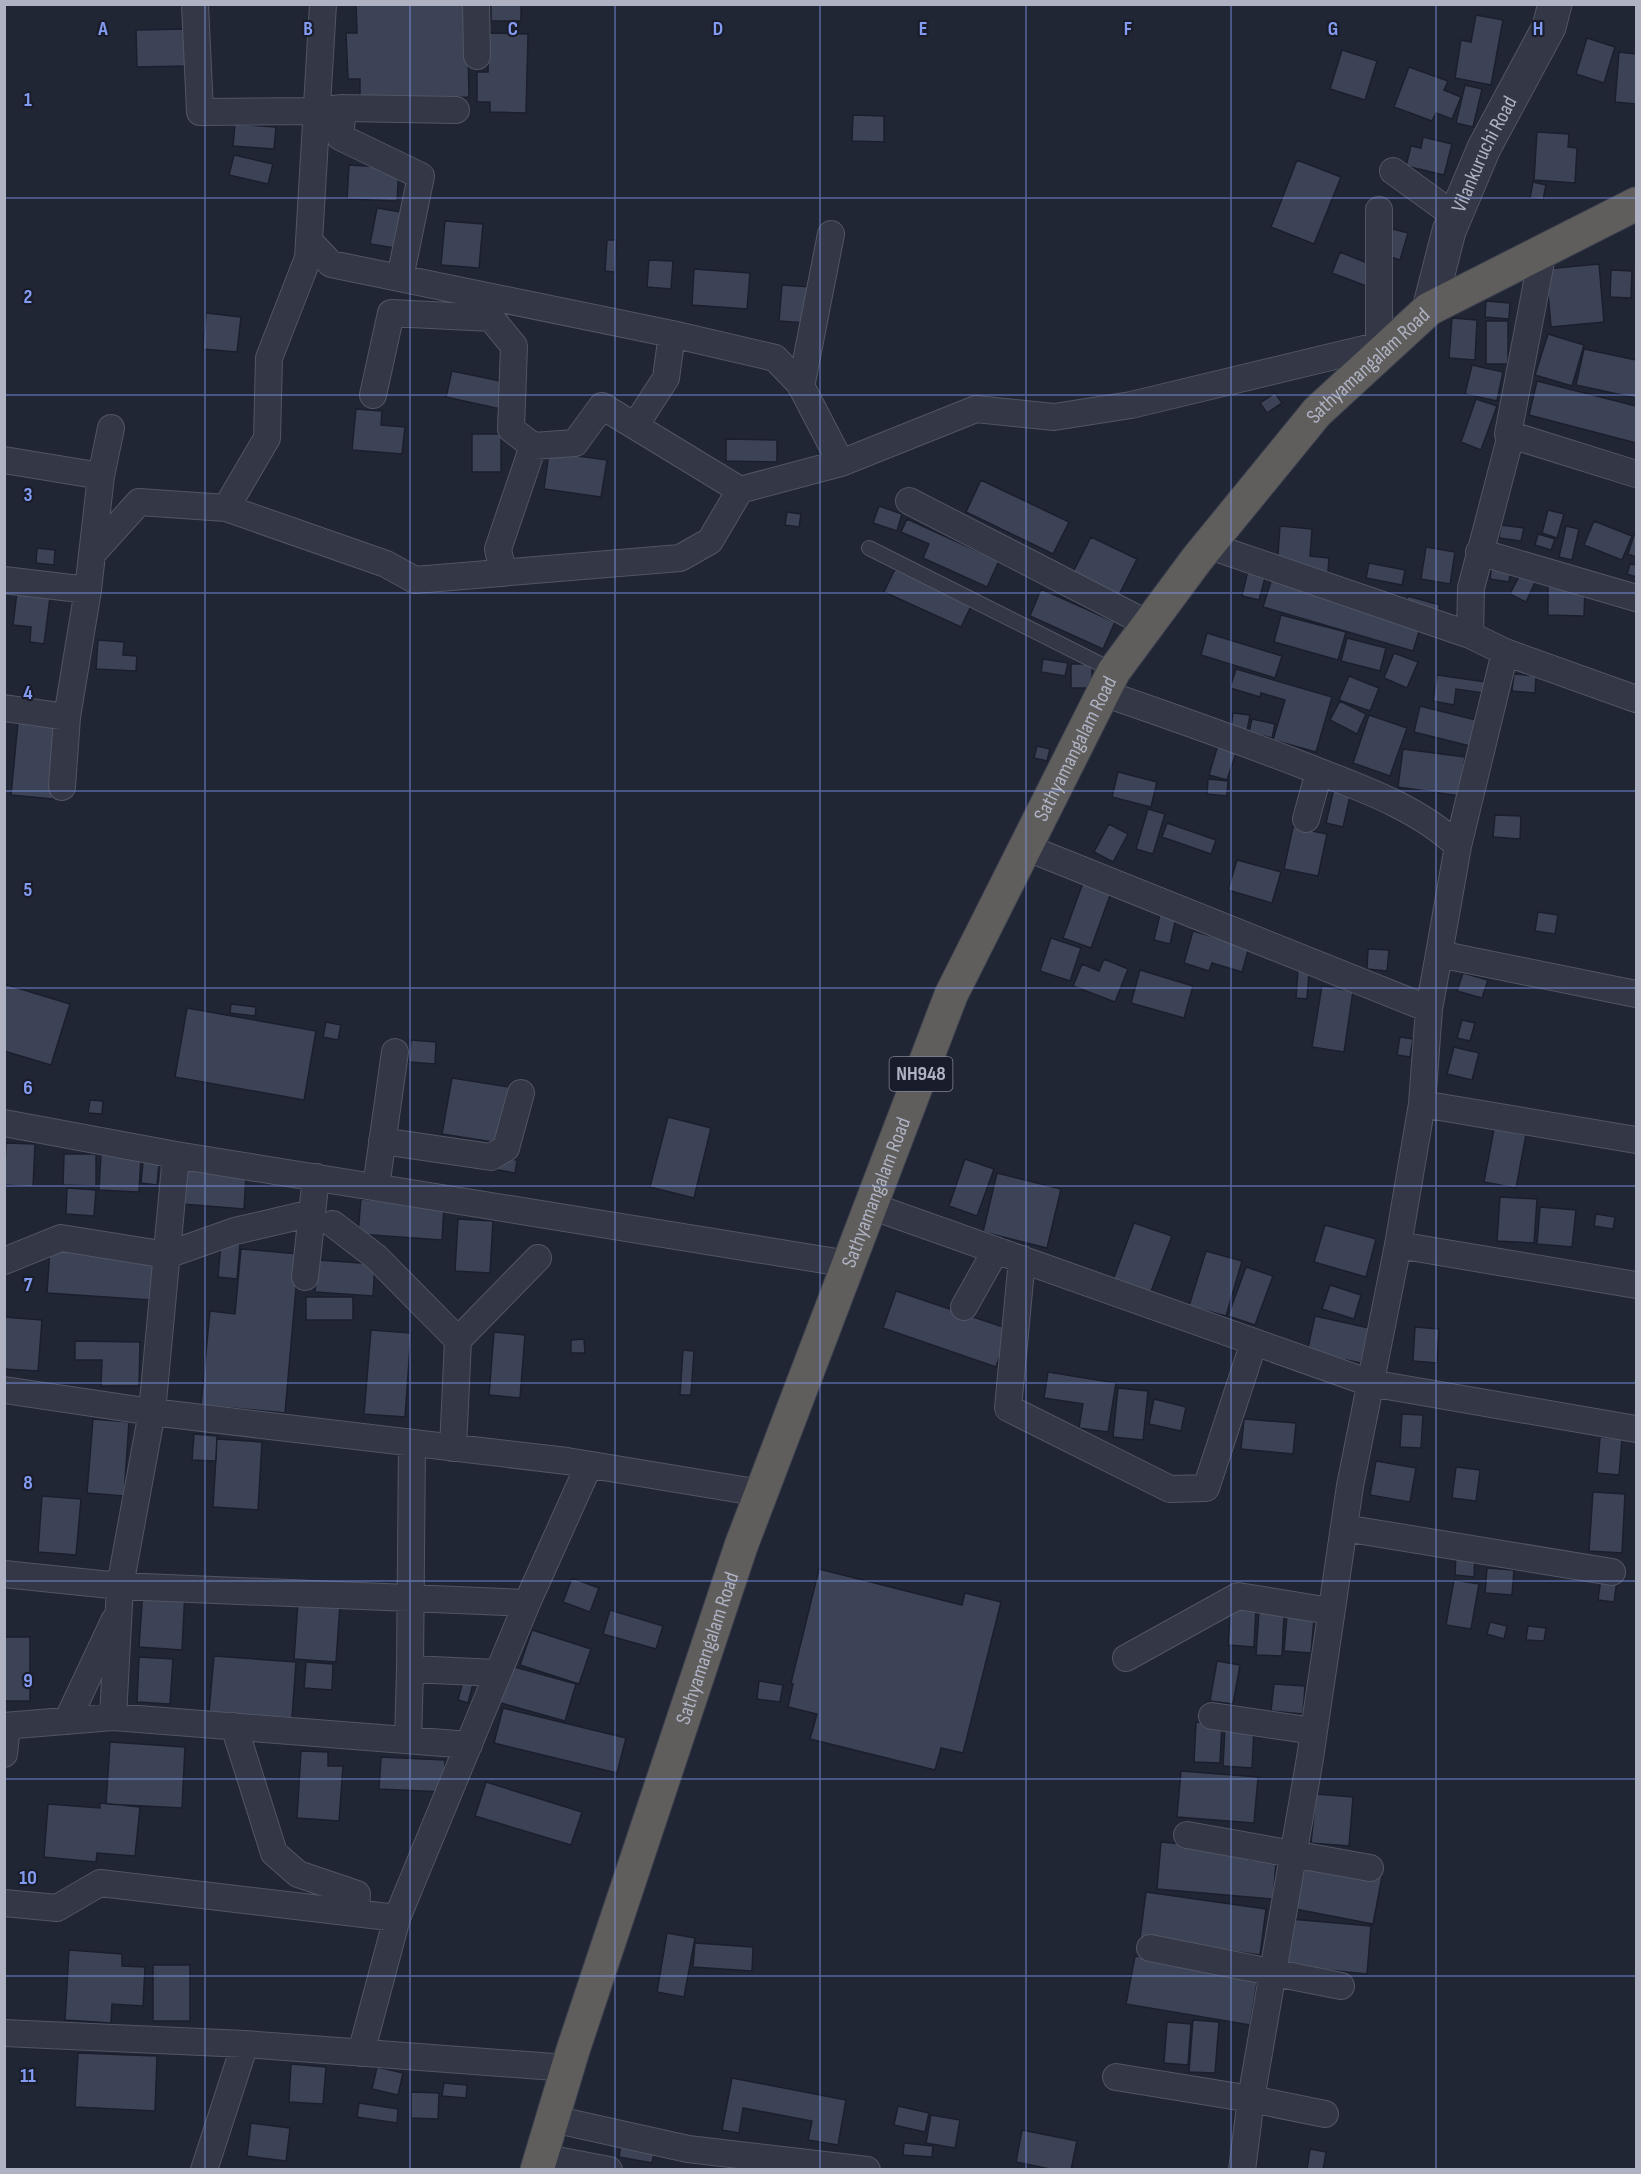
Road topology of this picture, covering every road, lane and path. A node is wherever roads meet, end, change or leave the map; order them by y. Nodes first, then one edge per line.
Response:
1 (195, 4) edge
2 (323, 4) edge
3 (476, 4) edge
4 (1555, 4) edge
5 (477, 56) dead end
6 (343, 108) junction
7 (456, 110) dead end
8 (316, 111) junction
9 (1393, 171) dead end
10 (1636, 204) edge
11 (1379, 210) dead end
12 (1455, 216) junction
13 (831, 234) dead end
14 (309, 241) junction
15 (1543, 251) junction
16 (400, 278) junction
17 (1429, 309) junction
18 (672, 334) junction
19 (1386, 343) junction
20 (801, 387) junction
21 (373, 395) dead end
22 (635, 426) junction
23 (111, 428) dead end
24 (1508, 434) junction
25 (533, 446) junction
26 (4, 460) edge
27 (841, 463) junction
28 (1636, 474) edge
29 (101, 476) junction
30 (740, 490) junction
31 (909, 501) dead end
32 (226, 508) junction
33 (1207, 545) junction
34 (869, 548) dead end
35 (1479, 552) junction
36 (92, 554) junction
37 (503, 573) junction
38 (4, 580) edge
39 (88, 590) junction
40 (1636, 598) edge
41 (1148, 624) junction
42 (1470, 634) junction
43 (1505, 652) junction
44 (1109, 682) junction
45 (1636, 699) edge
46 (4, 708) edge
47 (67, 717) junction
48 (1319, 772) junction
49 (62, 787) dead end
50 (1306, 819) dead end
51 (1458, 846) junction
52 (1025, 847) junction
53 (1439, 954) junction
54 (1636, 994) edge
55 (1430, 1009) junction
56 (395, 1052) dead end
57 (521, 1093) dead end
58 (1422, 1104) junction
59 (4, 1123) edge
60 (1636, 1140) edge
61 (382, 1142) junction
62 (176, 1155) junction
63 (316, 1177) junction
64 (376, 1187) junction
65 (871, 1206) junction
66 (323, 1219) junction
67 (1398, 1245) junction
68 (996, 1250) junction
69 (167, 1256) junction
70 (538, 1258) dead end
71 (1022, 1259) junction
72 (4, 1261) edge
73 (849, 1264) junction
74 (305, 1277) dead end
75 (1636, 1285) edge
76 (964, 1307) dead end
77 (458, 1340) junction
78 (1254, 1341) junction
79 (1370, 1383) junction
80 (4, 1390) edge
81 (152, 1412) junction
82 (1636, 1429) edge
83 (412, 1443) junction
84 (453, 1448) junction
85 (589, 1465) junction
86 (761, 1493) junction
87 (1344, 1527) junction
88 (1612, 1572) dead end
89 (4, 1574) edge
90 (119, 1597) junction
91 (411, 1598) junction
92 (527, 1603) junction
93 (1330, 1611) junction
94 (1126, 1658) dead end
95 (410, 1669) junction
96 (498, 1672) junction
97 (1212, 1716) dead end
98 (113, 1717) junction
99 (67, 1721) junction
100 (6, 1726) edge
101 (234, 1726) junction
102 (1314, 1731) junction
103 (408, 1740) junction
104 (469, 1745) junction
105 (4, 1754) edge
106 (1187, 1835) dead end
107 (1294, 1853) junction
108 (1370, 1868) dead end
109 (4, 1903) edge
110 (356, 1913) junction
111 (397, 1918) junction
112 (1150, 1948) dead end
113 (1273, 1971) junction
114 (1341, 1986) dead end
115 (4, 2032) edge
116 (245, 2044) junction
117 (361, 2053) junction
118 (568, 2068) junction
119 (1116, 2077) dead end
120 (1251, 2099) junction
121 (1325, 2114) dead end
122 (553, 2119) junction
123 (539, 2163) edge
124 (792, 2165) edge
125 (574, 2166) edge
126 (204, 2169) edge
127 (609, 2169) edge
128 (867, 2169) edge
129 (1242, 2169) edge

1 - 8 street
2 - 8 street
3 - 5 street
4 - 12 street, Vilankuruchi Road
6 - 7 street
6 - 8 street
6 - 16 street
8 - 14 street
9 - 12 street
10 - 15 highway, Sathyamangalam Road / NH948
11 - 19 street
12 - 17 street, Vilankuruchi Road
13 - 20 street
14 - 16 street
14 - 32 street
15 - 17 highway, Sathyamangalam Road / NH948
15 - 24 street
16 - 18 street
17 - 19 highway, Sathyamangalam Road / NH948
18 - 20 street
18 - 22 street
19 - 27 street
19 - 33 highway, Sathyamangalam Road / NH948
20 - 27 street
21 - 25 street
22 - 25 street
22 - 30 street
23 - 29 street
24 - 28 street
24 - 35 street
25 - 37 street
26 - 29 street
27 - 30 street
29 - 36 street
30 - 37 street
31 - 41 street
32 - 36 street
32 - 37 street
33 - 41 highway, Sathyamangalam Road / NH948
33 - 42 street
34 - 44 lane
35 - 40 street
35 - 42 street
36 - 39 street
38 - 39 street
39 - 47 street
41 - 44 highway, Sathyamangalam Road / NH948
42 - 43 street
43 - 45 street
43 - 51 street
44 - 48 street
44 - 52 highway, Sathyamangalam Road / NH948
46 - 47 street
47 - 49 street
48 - 50 street
48 - 51 street
51 - 53 street
52 - 55 street
52 - 65 highway, Sathyamangalam Road / NH948
53 - 54 street
53 - 55 street
55 - 58 street
56 - 61 street
57 - 61 street
58 - 60 street
58 - 67 street
59 - 62 street
61 - 64 street
62 - 63 street
62 - 69 street
63 - 64 street
63 - 66 street
64 - 73 street
65 - 68 street
65 - 73 highway, Sathyamangalam Road / NH948
66 - 69 street
66 - 74 street
66 - 77 street
67 - 75 street
67 - 79 street
68 - 71 street
68 - 76 street
69 - 72 street
69 - 81 street
70 - 77 street
71 - 78 street
71 - 78 street
73 - 86 highway, Sathyamangalam Road / NH948
77 - 84 street
78 - 79 street
79 - 82 street
79 - 87 street
80 - 81 street
81 - 83 street
81 - 90 street
83 - 84 street
83 - 91 street
84 - 85 street
85 - 86 street
85 - 92 street
86 - 118 highway, Sathyamangalam Road / NH948
87 - 88 street
87 - 93 street
89 - 90 street
90 - 91 street
90 - 98 street
90 - 99 street
91 - 92 street
91 - 95 street
92 - 96 street
93 - 94 street
93 - 102 street
95 - 96 street
95 - 103 street
96 - 104 street
97 - 102 street
98 - 99 street
98 - 101 street
99 - 100 street
100 - 105 street
101 - 103 street
101 - 110 street
102 - 107 street
103 - 104 street
104 - 111 street
106 - 107 street
107 - 108 street
107 - 113 street
109 - 110 street
110 - 111 street
111 - 117 street
112 - 113 street
113 - 114 street
113 - 120 street
115 - 116 street
116 - 117 street
116 - 126 street
117 - 118 street
118 - 122 highway, Sathyamangalam Road / NH948
119 - 120 street
120 - 121 street
120 - 129 street
122 - 123 highway, Sathyamangalam Road / NH948
122 - 124 street
123 - 125 street
124 - 128 street
125 - 127 street

